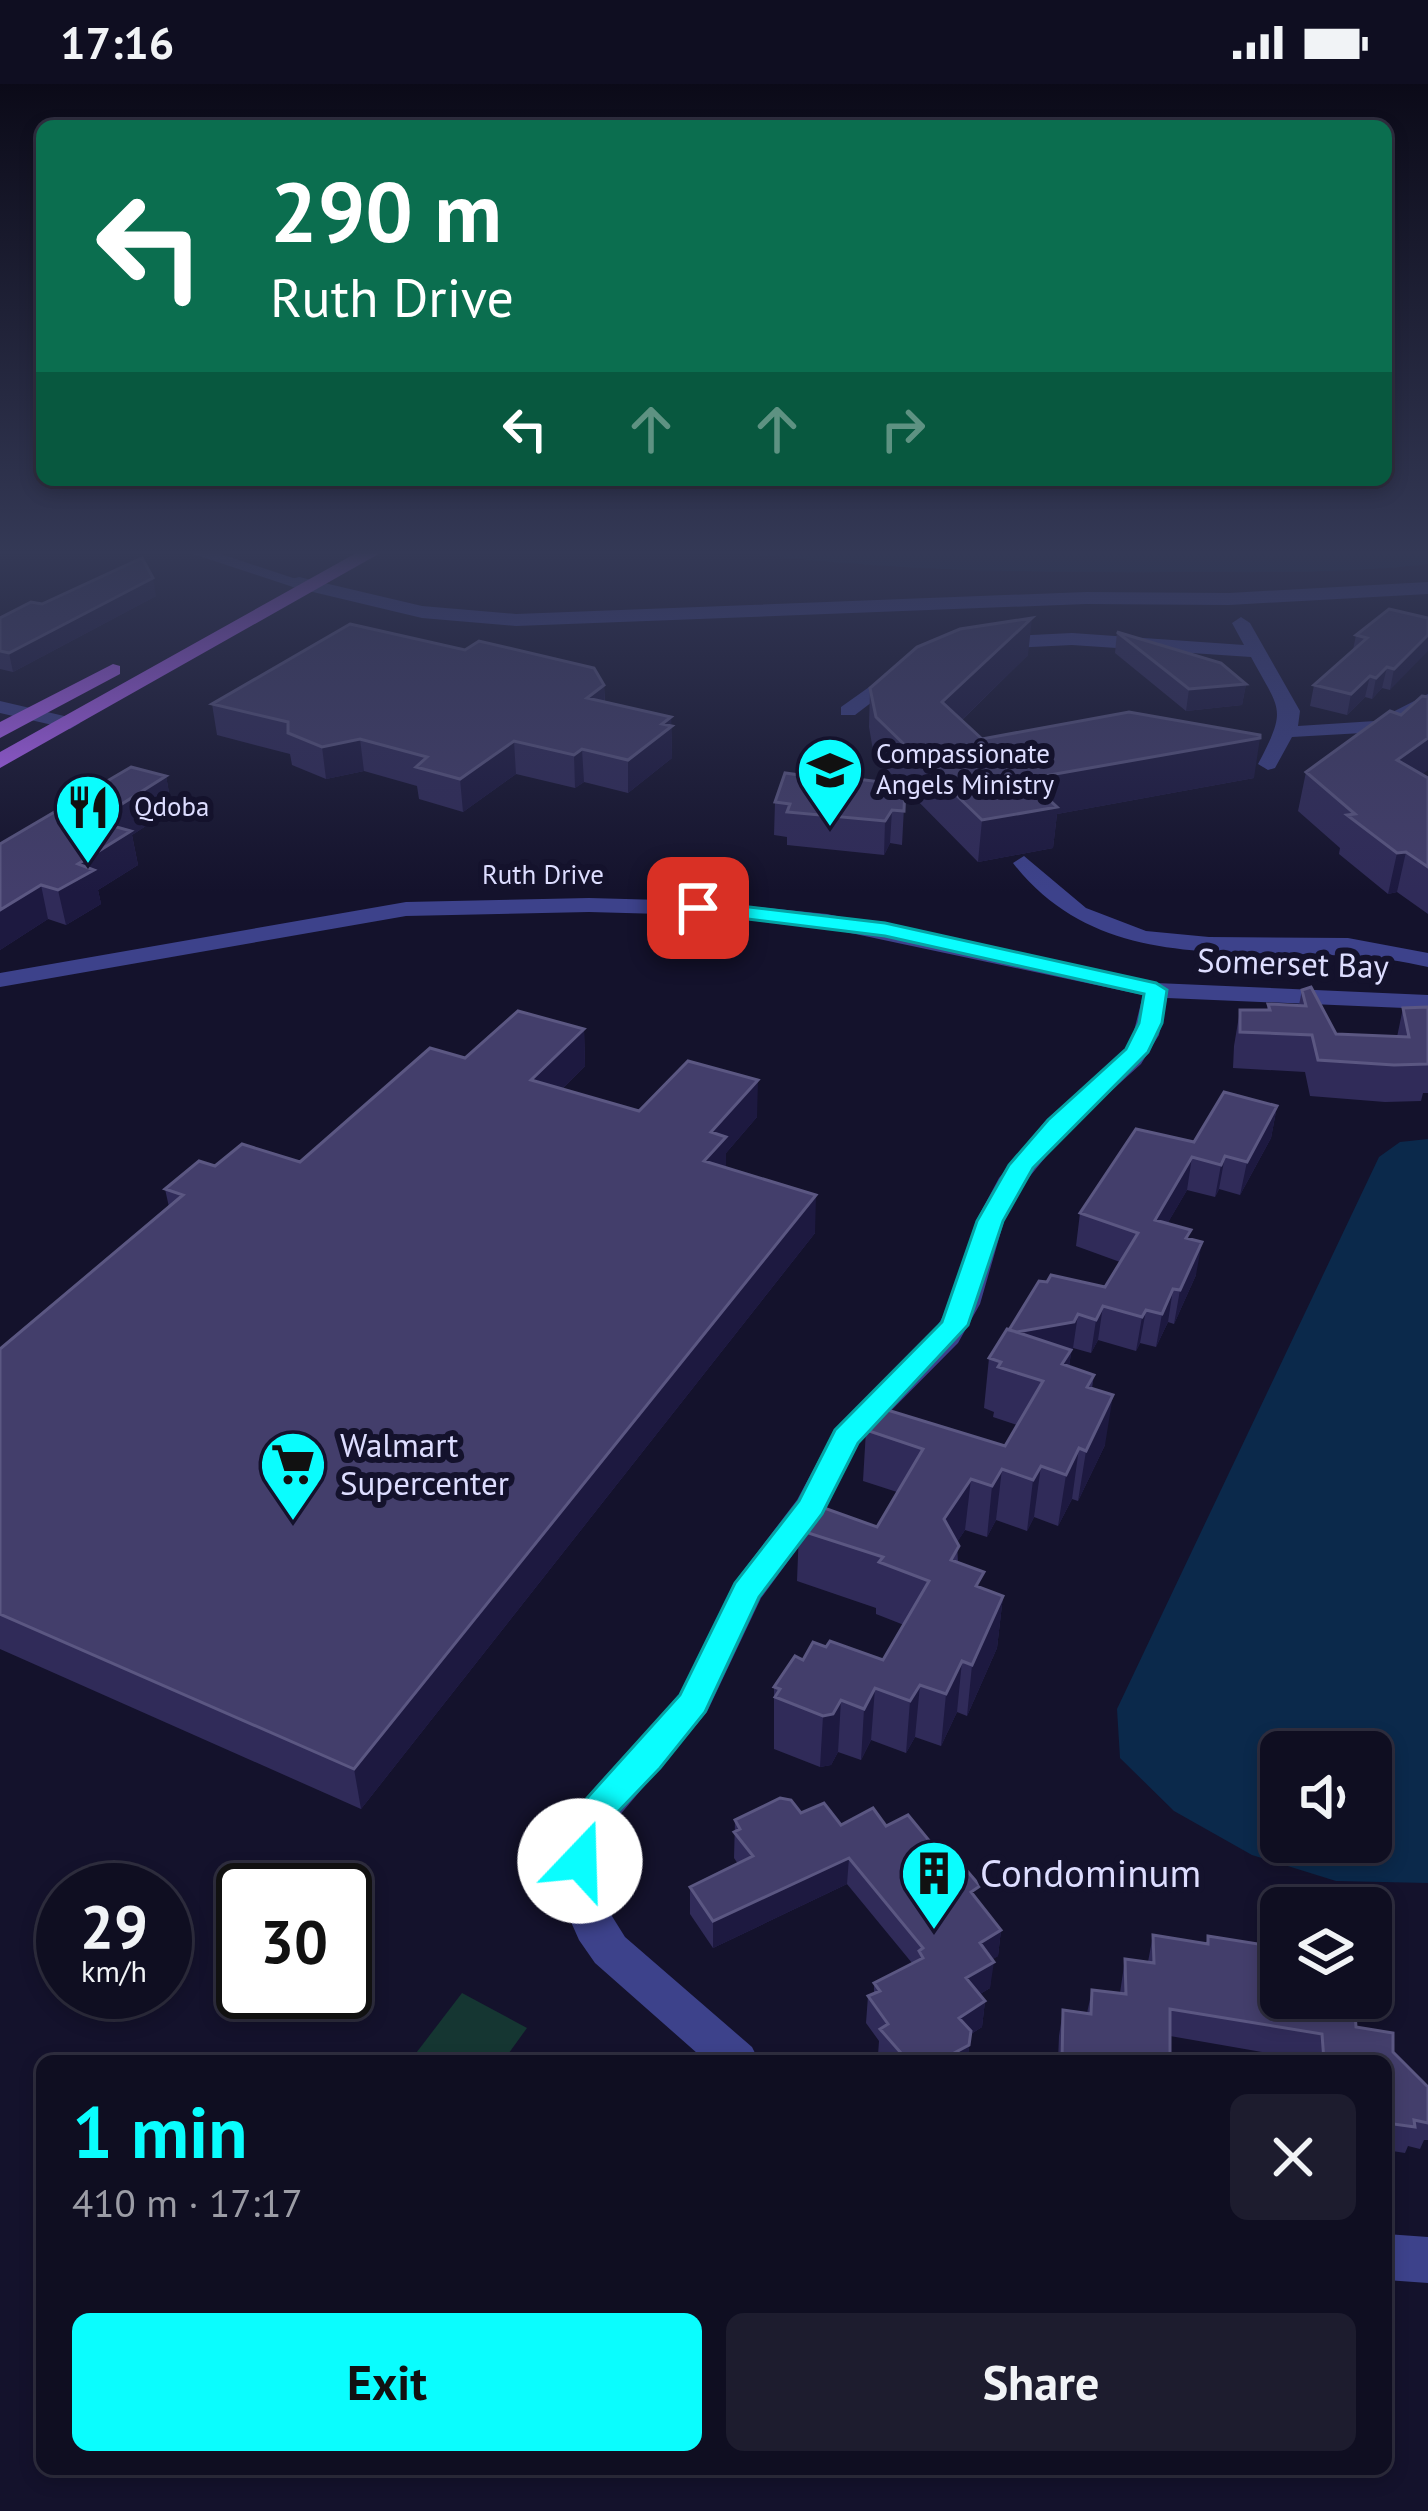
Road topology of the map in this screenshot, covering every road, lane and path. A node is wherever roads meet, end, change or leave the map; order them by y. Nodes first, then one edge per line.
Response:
1 (121, 665) edge
2 (164, 665) edge
3 (912, 665) edge
4 (1266, 665) edge
5 (1428, 700) edge
6 (0, 706) edge
7 (848, 711) dead end
8 (32, 713) junction
9 (70, 723) junction
10 (0, 730) edge
11 (1286, 731) junction
12 (0, 761) edge
13 (1268, 764) dead end
14 (1024, 863) dead end
15 (1279, 944) junction
16 (1428, 960) edge
17 (0, 980) edge
18 (1156, 990) junction
19 (1294, 993) junction
20 (1428, 1002) edge
21 (729, 2055) edge
22 (1392, 2257) edge
23 (1428, 2260) edge

1 - 8 main road
2 - 9 main road
3 - 7 street
4 - 11 street
5 - 11 street
6 - 8 street
8 - 9 street
8 - 10 main road
9 - 12 main road
11 - 13 street
14 - 15 street, Somerset Bay
15 - 16 street, Somerset Bay
15 - 19 street
17 - 18 street, Ruth Drive
18 - 19 street, Somerset Bay
18 - 21 street
19 - 20 street, Somerset Bay
22 - 23 street

